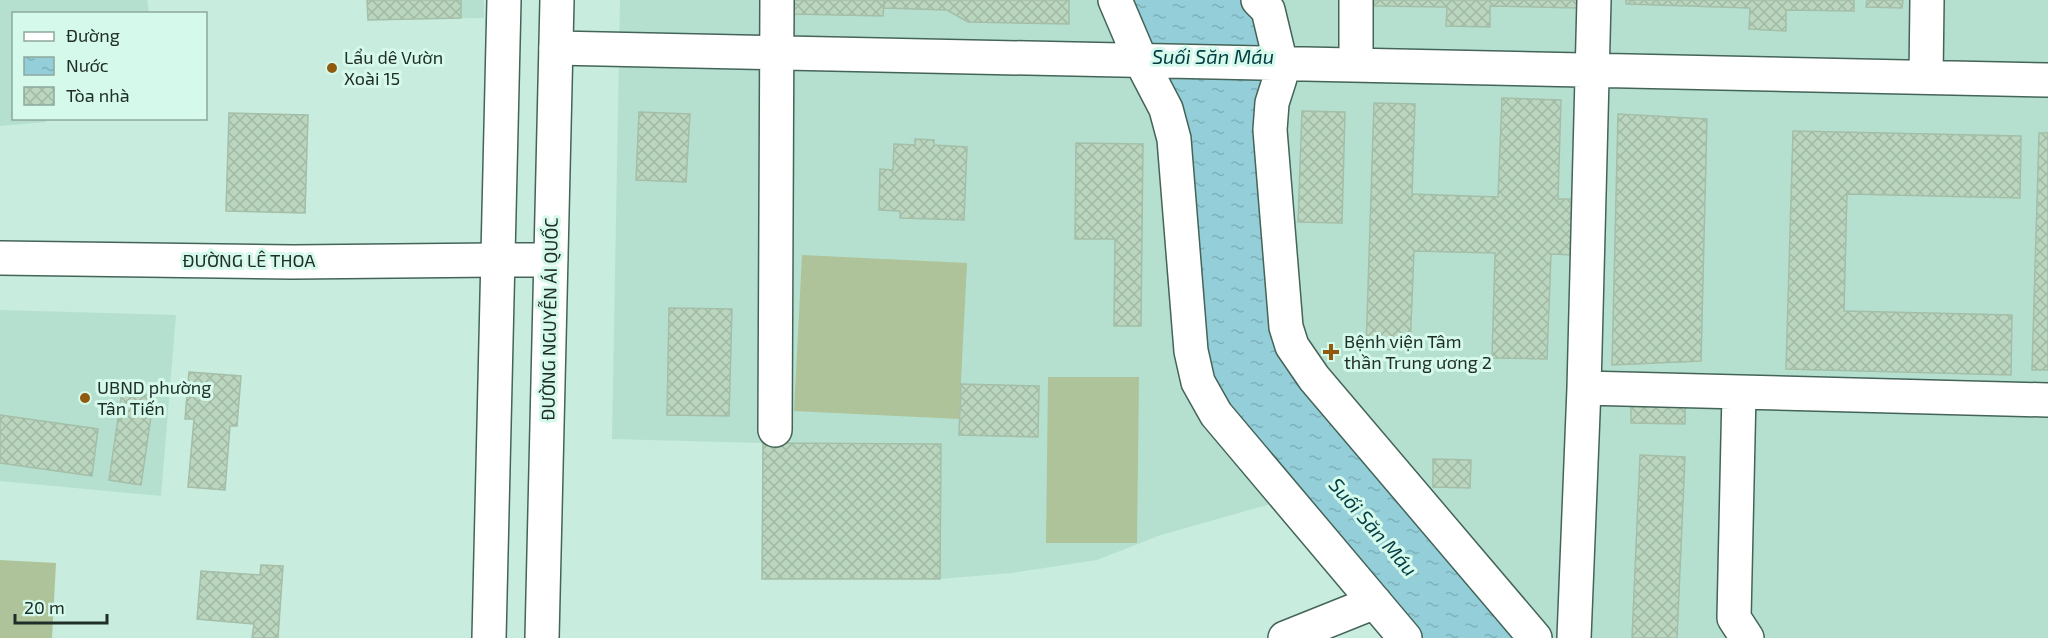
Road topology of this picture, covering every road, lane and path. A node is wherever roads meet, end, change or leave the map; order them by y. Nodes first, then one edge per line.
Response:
1 (504, 0) edge
2 (557, 0) edge
3 (777, 0) edge
4 (1115, 0) edge
5 (1258, 0) edge
6 (1356, 0) edge
7 (1594, 0) edge
8 (1927, 0) edge
9 (556, 48) junction
10 (777, 53) junction
11 (1141, 61) junction
12 (1281, 64) junction
13 (1356, 65) junction
14 (1593, 70) junction
15 (1926, 77) junction
16 (2048, 80) edge
17 (0, 258) edge
18 (497, 260) junction
19 (550, 260) junction
20 (1584, 387) junction
21 (1739, 392) junction
22 (2048, 400) edge
23 (775, 430) dead end
24 (1375, 602) junction
25 (489, 638) edge
26 (542, 638) edge
27 (1285, 638) edge
28 (1405, 638) edge
29 (1535, 638) edge
30 (1574, 638) edge
31 (1747, 638) edge

1 - 18 street
2 - 9 street, ĐƯỜNG NGUYỄN ÁI QUỐC
3 - 10 street
4 - 11 street
5 - 12 street
6 - 13 street
7 - 14 street
8 - 15 street
9 - 10 street
9 - 19 street, ĐƯỜNG NGUYỄN ÁI QUỐC
10 - 11 street
10 - 23 street
11 - 12 street
11 - 24 street
12 - 13 street
12 - 29 street
13 - 14 street
14 - 15 street
14 - 20 street
15 - 16 street
17 - 18 street, ĐƯỜNG LÊ THOA
18 - 19 street, ĐƯỜNG LÊ THOA
18 - 25 street
19 - 26 street, ĐƯỜNG NGUYỄN ÁI QUỐC
20 - 21 street
20 - 30 street
21 - 22 street
21 - 31 street
24 - 27 street
24 - 28 street

